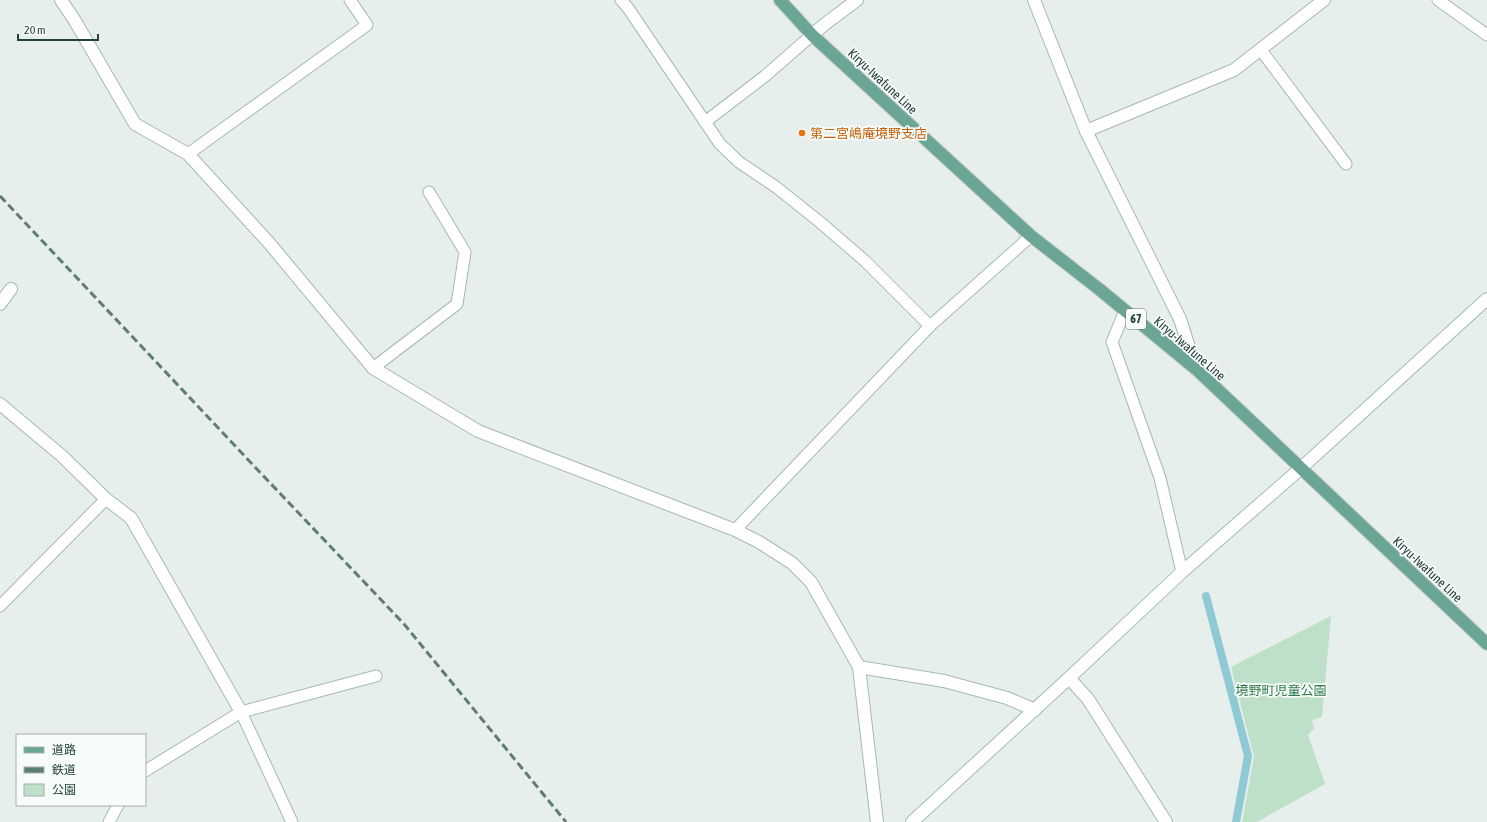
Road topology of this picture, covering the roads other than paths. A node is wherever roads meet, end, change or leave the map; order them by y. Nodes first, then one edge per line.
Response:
1 (61, 0) edge
2 (350, 0) edge
3 (620, 0) edge
4 (780, 0) edge
5 (857, 0) edge
6 (1034, 0) edge
7 (1324, 0) edge
8 (1438, 0) edge
9 (812, 35) junction
10 (1487, 35) edge
11 (1261, 50) junction
12 (705, 122) junction
13 (1086, 131) junction
14 (188, 154) junction
15 (1346, 164) dead end
16 (429, 192) dead end
17 (1031, 236) junction
18 (11, 289) dead end
19 (1487, 298) edge
20 (0, 304) edge
21 (1125, 311) junction
22 (930, 326) junction
23 (373, 368) junction
24 (1196, 369) junction
25 (0, 404) edge
26 (1300, 469) junction
27 (106, 499) junction
28 (735, 530) junction
29 (1182, 572) junction
30 (0, 606) edge
31 (1487, 644) edge
32 (859, 667) junction
33 (376, 676) dead end
34 (1070, 678) junction
35 (1035, 710) junction
36 (241, 712) junction
37 (146, 769) edge
38 (117, 806) edge
39 (109, 822) edge
40 (292, 822) edge
41 (878, 822) edge
42 (912, 822) edge
43 (1166, 822) edge

1 - 14 street
2 - 14 lane
3 - 12 lane
4 - 9 main road, Kiryu-Iwafune Line / 67
5 - 9 street
6 - 13 street
7 - 11 street
8 - 10 lane
9 - 12 lane
9 - 17 main road, Kiryu-Iwafune Line / 67
11 - 13 street
11 - 15 lane
12 - 22 lane
13 - 24 street
14 - 23 street
16 - 23 lane
17 - 21 main road, Kiryu-Iwafune Line / 67
17 - 22 lane
18 - 20 street
19 - 26 street
21 - 24 main road, Kiryu-Iwafune Line / 67
21 - 29 lane
22 - 28 lane
23 - 28 street
24 - 26 main road, Kiryu-Iwafune Line / 67
25 - 27 street
26 - 29 street
26 - 31 main road, Kiryu-Iwafune Line / 67
27 - 30 lane
27 - 36 street
28 - 32 street
29 - 34 street
32 - 35 street
32 - 41 street
33 - 36 lane
34 - 35 street
34 - 43 street
35 - 42 street
36 - 37 lane
36 - 40 lane
38 - 39 lane

